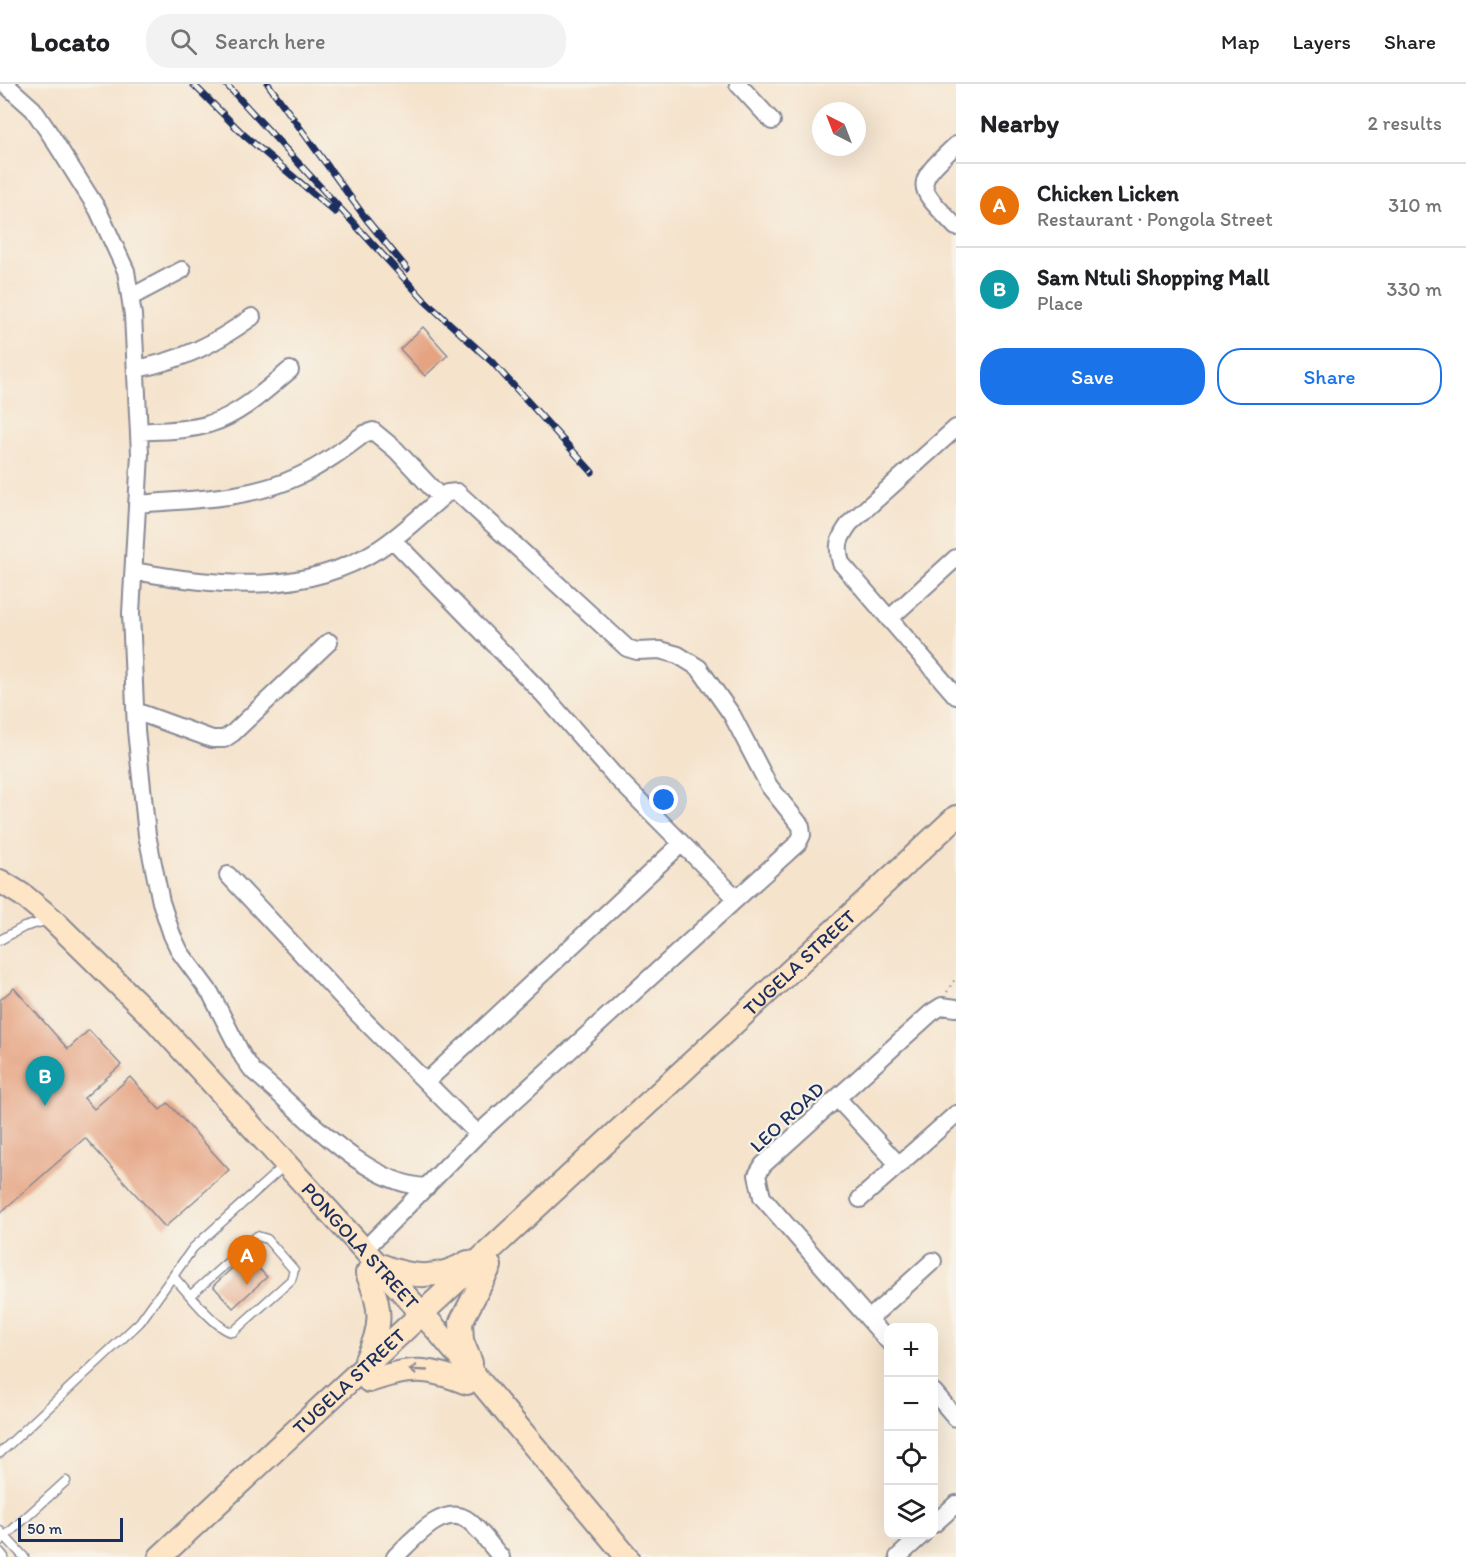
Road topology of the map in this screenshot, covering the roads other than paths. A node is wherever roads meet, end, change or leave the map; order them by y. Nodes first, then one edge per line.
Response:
1 (738, 84) edge
2 (6, 85) edge
3 (772, 121) dead end
4 (956, 146) edge
5 (956, 227) edge
6 (182, 270) dead end
7 (131, 297) junction
8 (252, 317) dead end
9 (137, 369) junction
10 (290, 370) dead end
11 (956, 428) edge
12 (139, 432) junction
13 (441, 498) junction
14 (137, 504) junction
15 (393, 540) junction
16 (956, 558) edge
17 (134, 571) junction
18 (889, 619) junction
19 (329, 642) dead end
20 (956, 696) edge
21 (135, 711) junction
22 (956, 817) edge
23 (681, 844) junction
24 (228, 875) dead end
25 (0, 881) edge
26 (736, 898) junction
27 (52, 919) junction
28 (0, 940) edge
29 (956, 1008) edge
30 (426, 1082) junction
31 (837, 1098) junction
32 (956, 1114) edge
33 (478, 1134) junction
34 (898, 1164) junction
35 (281, 1168) junction
36 (428, 1186) junction
37 (860, 1199) dead end
38 (489, 1258) junction
39 (933, 1261) dead end
40 (370, 1262) junction
41 (173, 1276) junction
42 (191, 1295) junction
43 (869, 1319) junction
44 (421, 1323) junction
45 (884, 1336) edge
46 (365, 1375) junction
47 (471, 1380) junction
48 (938, 1398) edge
49 (956, 1418) edge
50 (9, 1442) junction
51 (0, 1447) edge
52 (0, 1453) edge
53 (66, 1480) dead end
54 (956, 1504) edge
55 (938, 1520) edge
56 (2, 1536) edge
57 (918, 1539) edge
58 (0, 1552) edge
59 (4, 1557) edge
60 (24, 1557) edge
61 (160, 1557) edge
62 (179, 1557) edge
63 (395, 1557) edge
64 (501, 1557) edge
65 (626, 1557) edge
66 (898, 1557) edge

1 - 3 street
2 - 7 street
4 - 5 street
6 - 7 street
7 - 9 street
8 - 9 street
9 - 12 street
10 - 12 street
11 - 18 street
12 - 14 street
13 - 14 street
13 - 15 street
13 - 26 street
14 - 17 street
15 - 17 street
15 - 23 street
16 - 18 street
17 - 21 street
18 - 20 street
19 - 21 street
21 - 36 street
22 - 38 street, TUGELA STREET
23 - 26 street
23 - 30 street
24 - 30 street
25 - 27 street, PONGOLA STREET
26 - 33 street
27 - 28 lane
27 - 35 street, PONGOLA STREET
29 - 31 street, LEO ROAD
30 - 33 street
31 - 34 street
31 - 43 street, LEO ROAD
32 - 34 street
33 - 36 street
34 - 37 street
35 - 40 street, PONGOLA STREET
35 - 41 lane
36 - 40 street
38 - 40 street
38 - 44 street, TUGELA STREET
38 - 47 street
39 - 43 street
40 - 44 street, PONGOLA STREET
40 - 46 street
41 - 42 lane
41 - 50 lane
42 - 42 lane
43 - 45 street, LEO ROAD
44 - 46 street, TUGELA STREET
44 - 47 street, PONGOLA STREET
47 -> 46 street
46 - 61 street, TUGELA STREET
46 - 62 street, TUGELA STREET
47 - 65 street, PONGOLA STREET
48 - 49 street
50 - 51 lane
50 - 52 lane
53 - 56 lane
54 - 55 street
56 - 60 lane
57 - 66 street
58 - 59 lane
63 - 64 street

